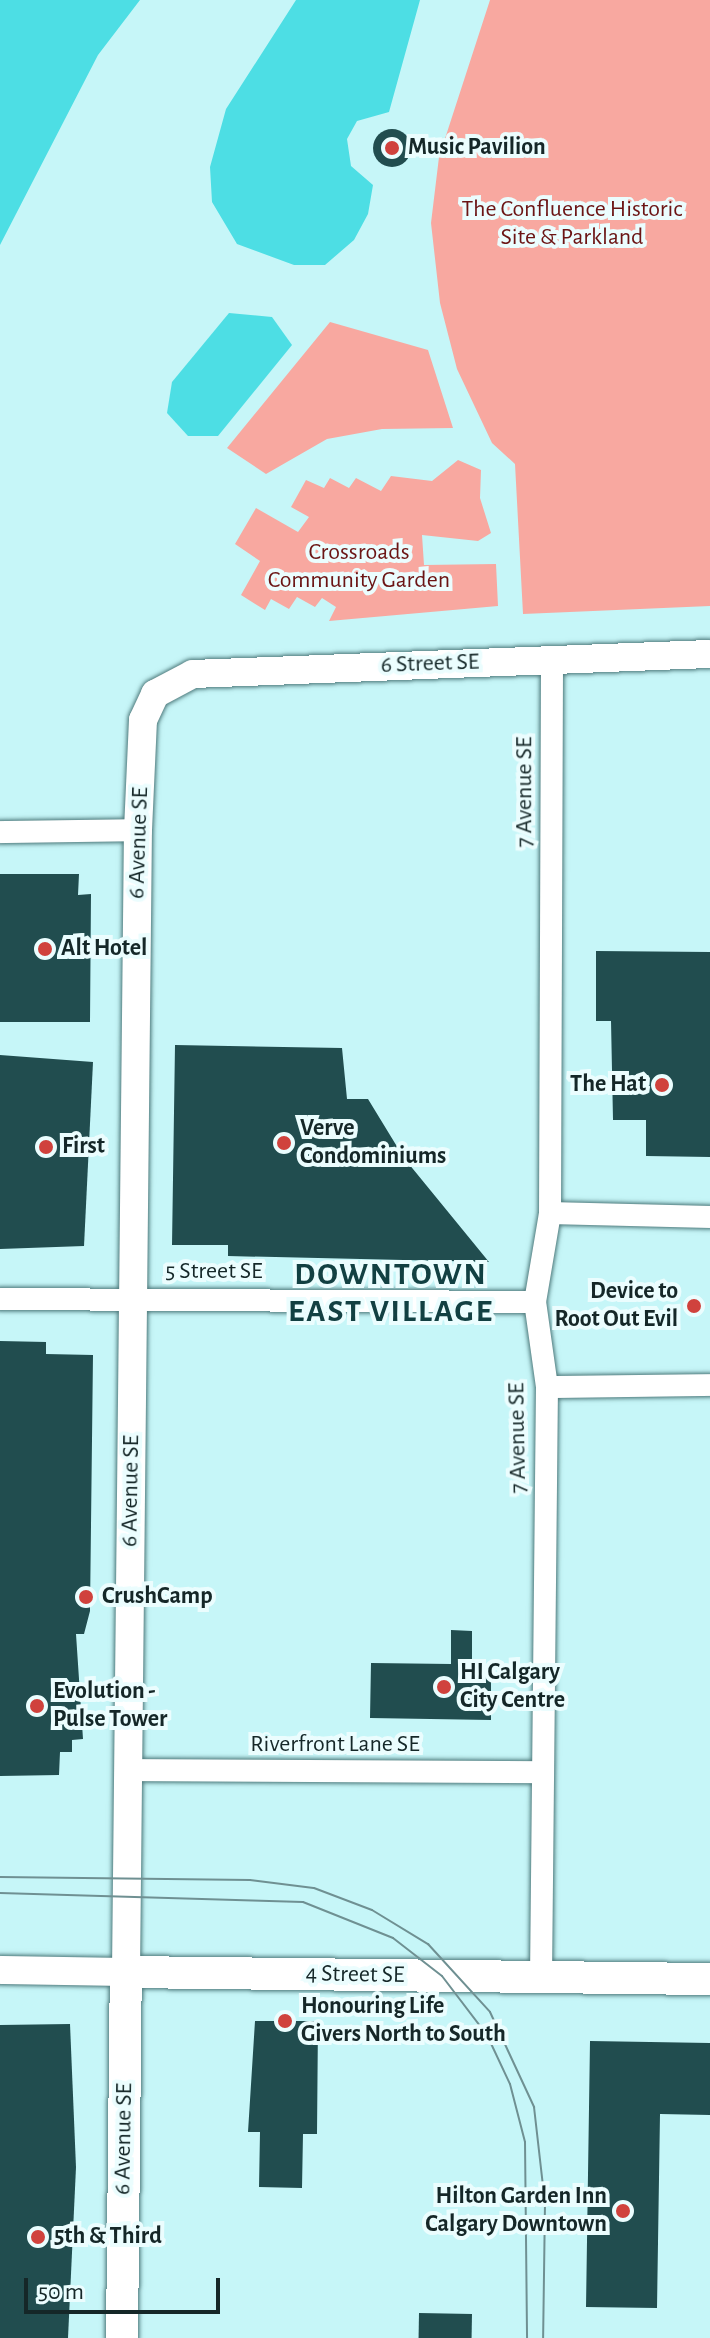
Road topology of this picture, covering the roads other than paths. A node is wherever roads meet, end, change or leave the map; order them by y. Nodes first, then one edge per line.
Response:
1 (710, 654) edge
2 (552, 660) junction
3 (155, 694) joint
4 (138, 830) junction
5 (0, 832) edge
6 (550, 1213) junction
7 (710, 1217) edge
8 (0, 1299) edge
9 (133, 1299) junction
10 (535, 1302) junction
11 (710, 1385) edge
12 (547, 1387) junction
13 (128, 1770) junction
14 (541, 1772) junction
15 (0, 1970) edge
16 (126, 1972) junction
17 (541, 1978) junction
18 (710, 1979) edge
19 (122, 2338) edge

1 - 2 street, 6 Street SE
2 - 3 street, 6 Street SE
2 - 6 street, 7 Avenue SE
3 - 4 street, 6 Avenue SE
4 - 5 street
4 - 9 street, 6 Avenue SE
6 - 7 street
6 - 10 street, 7 Avenue SE
8 - 9 street, 5 Street SE
9 - 10 street, 5 Street SE
9 - 13 street, 6 Avenue SE
10 - 12 street, 7 Avenue SE
11 - 12 street
12 - 14 street, 7 Avenue SE
13 - 14 street, Riverfront Lane SE
13 - 16 street, 6 Avenue SE
14 - 17 street, 7 Avenue SE
15 - 16 street, 4 Street SE
16 - 17 main road, 4 Street SE
16 - 19 main road, 6 Avenue SE
17 - 18 main road, 4 Street SE

